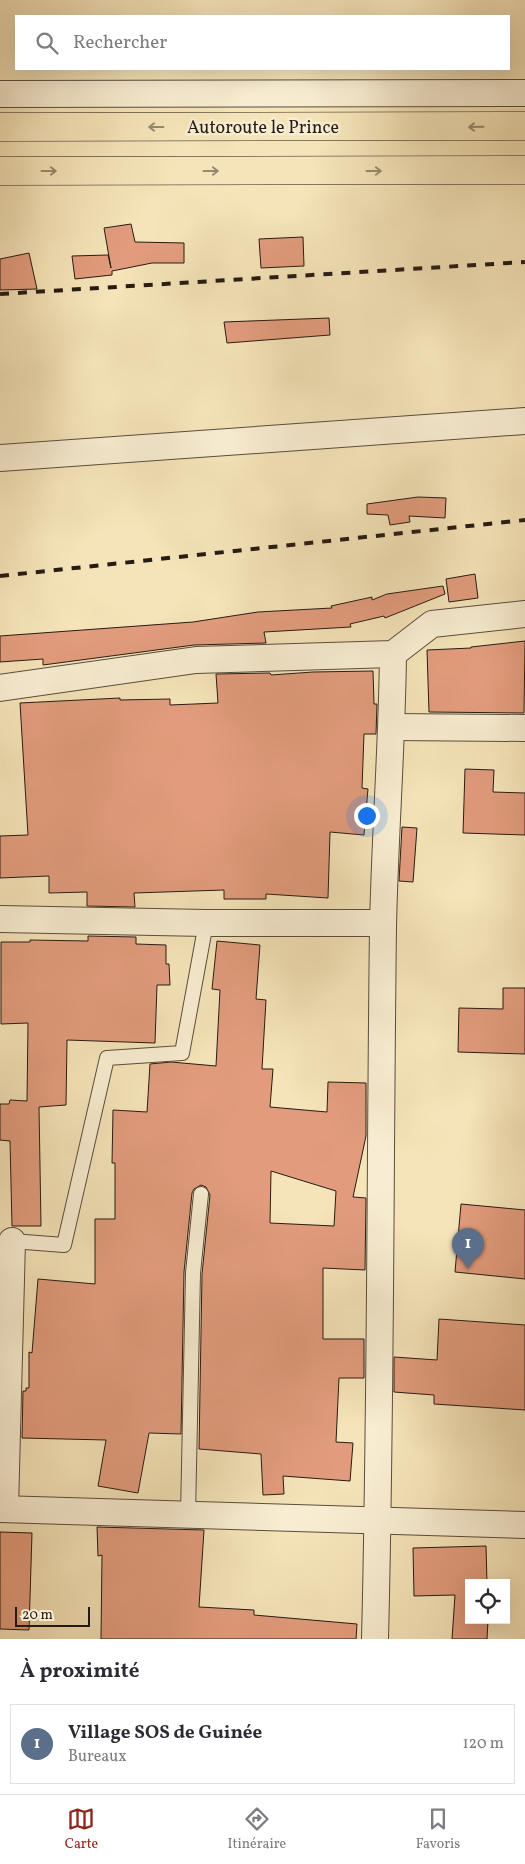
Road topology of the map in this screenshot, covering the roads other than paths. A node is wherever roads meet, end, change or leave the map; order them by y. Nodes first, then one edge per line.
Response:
1 (525, 93) edge
2 (0, 94) edge
3 (525, 126) edge
4 (0, 127) edge
5 (0, 170) edge
6 (525, 170) edge
7 (525, 421) edge
8 (0, 458) edge
9 (525, 614) edge
10 (393, 654) junction
11 (0, 688) edge
12 (392, 727) junction
13 (525, 728) edge
14 (0, 919) edge
15 (206, 923) junction
16 (384, 923) junction
17 (201, 1194) dead end
18 (12, 1241) joint
19 (3, 1509) edge
20 (188, 1515) junction
21 (378, 1521) junction
22 (525, 1525) edge
23 (375, 1639) edge

1 - 2 street
3 -> 4 main road, Autoroute le Prince
5 -> 6 main road
7 - 8 street
9 - 10 street
10 - 11 street
10 - 12 street
12 - 13 street
12 - 16 street
14 - 15 street
15 - 16 street
15 - 18 lane
16 - 21 street
17 - 20 lane
18 - 19 street
19 - 20 street
20 - 21 street
21 - 22 street
21 - 23 street

